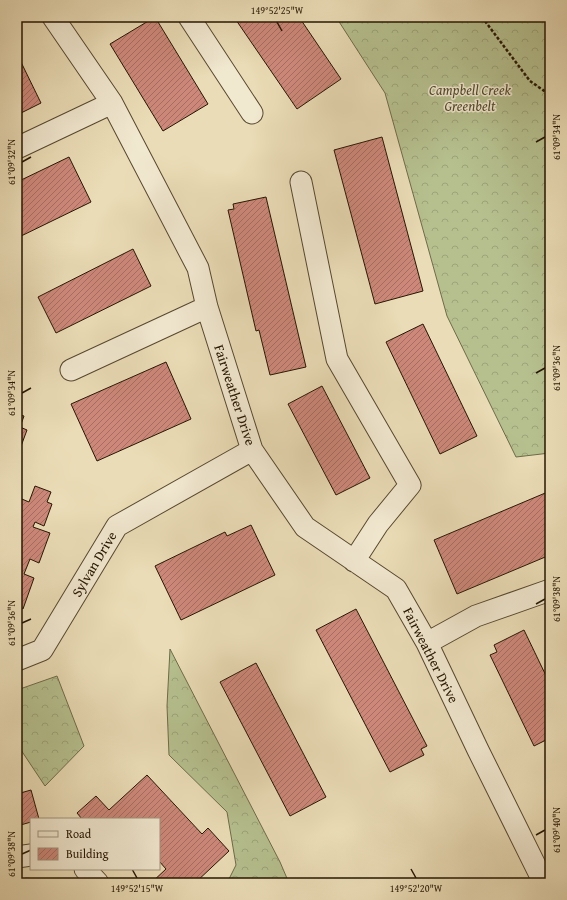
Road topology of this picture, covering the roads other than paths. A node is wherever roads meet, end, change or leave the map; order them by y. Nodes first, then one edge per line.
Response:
1 (189, 17) edge
2 (62, 20) edge
3 (112, 103) junction
4 (252, 113) dead end
5 (17, 148) edge
6 (301, 182) dead end
7 (207, 307) junction
8 (71, 370) dead end
9 (252, 450) junction
10 (354, 561) junction
11 (550, 590) edge
12 (427, 642) junction
13 (17, 660) edge
14 (30, 855) edge
15 (17, 857) edge
16 (86, 870) edge
17 (98, 883) edge
18 (544, 883) edge

1 - 4 street
2 - 3 street, Fairweather Drive
3 - 5 street
3 - 7 street, Fairweather Drive
6 - 10 street
7 - 8 street
7 - 9 street, Fairweather Drive
9 - 10 street, Fairweather Drive
9 - 13 street, Sylvan Drive
10 - 12 street, Fairweather Drive
11 - 12 street
12 - 18 street, Fairweather Drive
14 - 15 street
16 - 17 street

